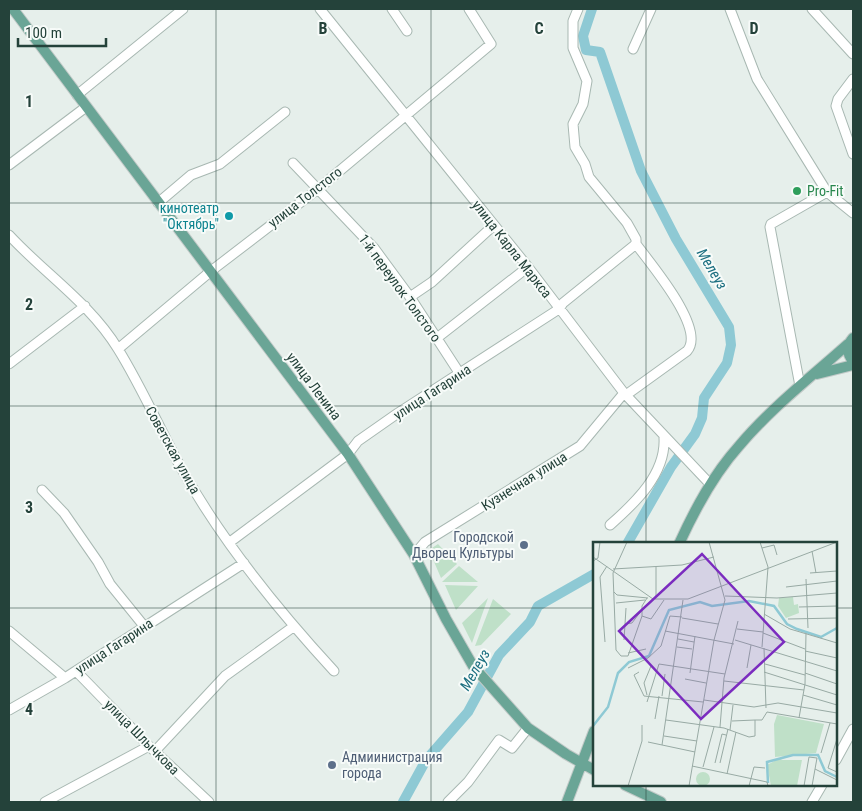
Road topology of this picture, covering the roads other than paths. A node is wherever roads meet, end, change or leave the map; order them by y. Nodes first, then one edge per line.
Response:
1 (13, 9) edge
2 (183, 9) edge
3 (320, 9) edge
4 (392, 9) edge
5 (469, 9) edge
6 (578, 9) edge
7 (651, 9) edge
8 (730, 9) edge
9 (812, 9) edge
10 (407, 31) dead end
11 (633, 50) dead end
12 (853, 54) edge
13 (853, 79) edge
14 (77, 95) junction
15 (86, 107) junction
16 (285, 112) dead end
17 (406, 114) junction
18 (853, 154) edge
19 (293, 163) dead end
20 (9, 165) edge
21 (318, 188) junction
22 (827, 192) junction
23 (158, 203) junction
24 (853, 213) edge
25 (494, 225) junction
26 (9, 235) edge
27 (636, 244) junction
28 (528, 267) junction
29 (210, 271) junction
30 (410, 297) junction
31 (84, 306) junction
32 (559, 309) junction
33 (437, 338) junction
34 (851, 341) edge
35 (118, 349) junction
36 (853, 360) edge
37 (9, 364) edge
38 (853, 364) edge
39 (460, 374) junction
40 (813, 375) junction
41 (800, 386) junction
42 (625, 394) junction
43 (666, 440) junction
44 (348, 454) junction
45 (710, 484) junction
46 (42, 490) dead end
47 (610, 525) dead end
48 (230, 542) junction
49 (679, 542) edge
50 (414, 555) junction
51 (244, 562) junction
52 (144, 626) junction
53 (293, 627) junction
54 (9, 631) edge
55 (76, 671) junction
56 (334, 671) dead end
57 (65, 678) junction
58 (9, 710) edge
59 (528, 728) junction
60 (853, 729) edge
61 (593, 734) edge
62 (152, 748) junction
63 (837, 758) edge
64 (581, 764) junction
65 (593, 770) edge
66 (627, 786) edge
67 (821, 786) edge
68 (45, 802) edge
69 (209, 802) edge
70 (448, 802) edge
71 (567, 802) edge
72 (661, 802) edge
73 (812, 802) edge

1 - 14 main road, улица Ленина
2 - 14 street
3 - 17 street, улица Карла Маркса
4 - 10 street
5 - 17 street, улица Толстого
6 - 27 street
7 - 11 street
8 - 22 street
9 - 12 street
13 - 18 street
14 - 15 main road, улица Ленина
15 - 20 street
15 - 23 main road, улица Ленина
16 - 23 street
17 - 21 street, улица Толстого
17 - 25 street, улица Карла Маркса
19 - 21 street, 1-й переулок Толстого
21 - 29 street, улица Толстого
21 - 30 street, 1-й переулок Толстого
22 - 24 street
22 - 41 street
23 - 29 main road, улица Ленина
25 - 28 street, улица Карла Маркса
25 - 30 street
26 - 31 street, Советская улица
27 - 32 street, улица Гагарина
27 - 42 street, Кузнечная улица
28 - 32 street, улица Карла Маркса
28 - 33 street
29 - 35 street, улица Толстого
29 - 44 main road, улица Ленина
30 - 33 street, 1-й переулок Толстого
31 - 35 street, Советская улица
31 - 37 street
32 - 39 street, улица Гагарина
32 - 42 street, улица Карла Маркса
33 - 39 street, 1-й переулок Толстого
34 - 36 main road
34 - 40 main road
35 - 48 street, Советская улица
38 - 40 main road
39 - 44 street, улица Гагарина
40 - 41 main road
41 - 45 main road
42 - 43 street, улица Карла Маркса
42 - 50 street, Кузнечная улица
43 - 45 street, улица Карла Маркса
43 - 47 street
44 - 48 street, улица Гагарина
44 - 50 main road, улица Ленина
45 - 49 main road
46 - 52 street
48 - 51 street, Советская улица
50 - 59 main road, улица Ленина
51 - 52 street, улица Гагарина
51 - 53 street, Советская улица
52 - 55 street, улица Гагарина
53 - 56 street, Советская улица
53 - 62 street
54 - 57 street
55 - 57 street, улица Гагарина
55 - 62 street, улица Шлычкова
57 - 58 street, улица Гагарина
59 - 64 main road, улица Ленина
59 - 70 street
60 - 63 street
61 - 64 main road
62 - 68 street
62 - 69 street, улица Шлычкова
64 - 65 main road, улица Ленина
64 - 71 main road
66 - 72 main road
67 - 73 street

